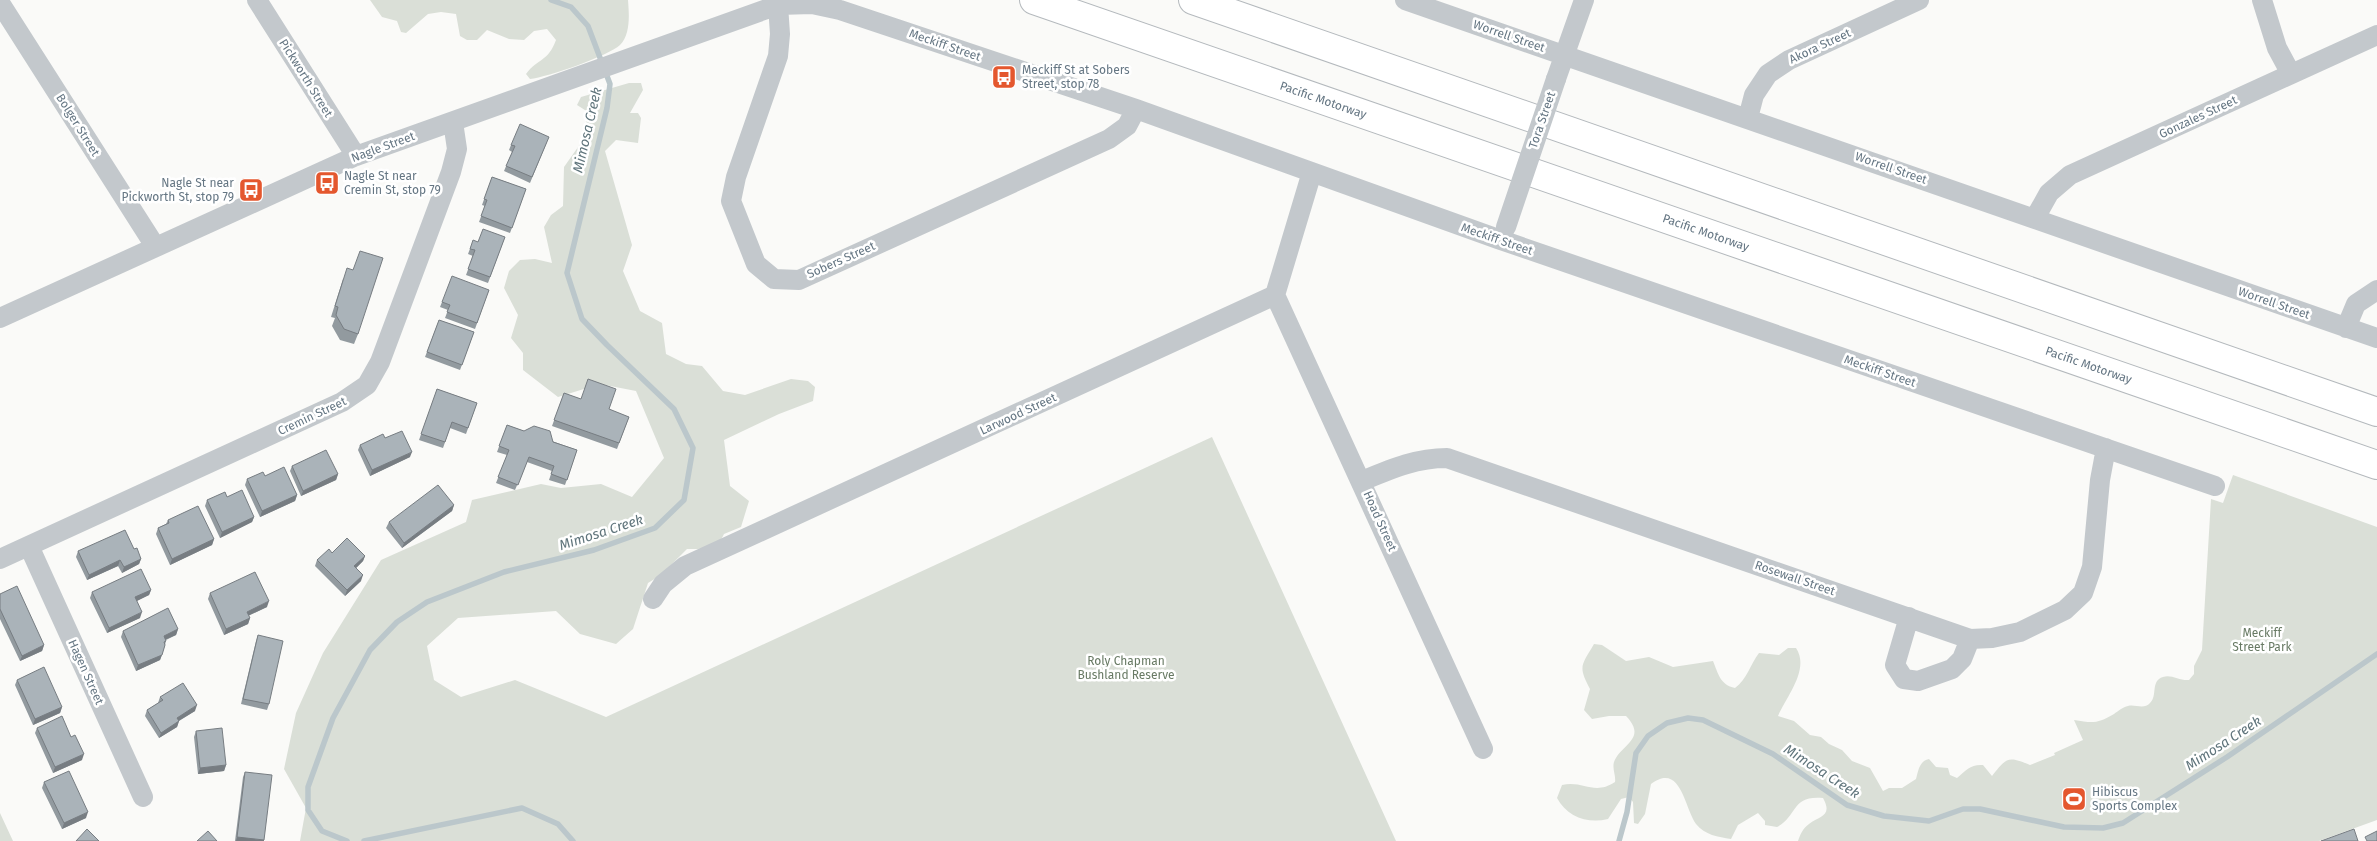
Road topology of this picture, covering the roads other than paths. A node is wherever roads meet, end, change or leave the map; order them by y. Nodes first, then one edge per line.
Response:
1 (257, 0) edge
2 (1034, 0) edge
3 (1192, 0) edge
4 (1405, 0) edge
5 (1584, 0) edge
6 (1920, 0) edge
7 (2262, 0) edge
8 (0, 3) edge
9 (778, 5) junction
10 (2377, 35) edge
11 (1564, 56) junction
12 (2291, 74) junction
13 (1136, 109) junction
14 (1748, 118) junction
15 (453, 122) junction
16 (356, 156) junction
17 (1312, 172) junction
18 (2035, 218) junction
19 (1504, 234) junction
20 (155, 246) junction
21 (2377, 290) edge
22 (1275, 295) junction
23 (0, 318) edge
24 (2346, 328) junction
25 (2377, 338) edge
26 (2377, 412) edge
27 (2106, 448) junction
28 (2377, 465) edge
29 (1362, 481) junction
30 (2215, 486) dead end
31 (29, 546) junction
32 (0, 559) edge
33 (653, 599) dead end
34 (1909, 618) junction
35 (1970, 639) junction
36 (1482, 749) dead end
37 (143, 797) dead end

1 - 16 street, Pickworth Street
2 - 28 highway, Pacific Motorway
3 - 26 highway
4 - 11 street, Worrell Street
5 - 11 street, Tora Street
6 - 14 street, Akora Street
7 - 12 street
8 - 20 street, Bolger Street
9 - 13 street, Meckiff Street
9 - 13 street, Sobers Street
9 - 15 street, Nagle Street
10 - 12 street, Gonzales Street
11 - 14 street, Worrell Street
11 - 19 street, Tora Street, bridge
12 - 18 street, Gonzales Street
13 - 17 street, Meckiff Street
14 - 18 street, Worrell Street
15 - 16 street, Nagle Street
15 - 31 street, Cremin Street
16 - 20 street, Nagle Street
17 - 19 street, Meckiff Street
17 - 22 street
18 - 24 street, Worrell Street
19 - 27 street, Meckiff Street
20 - 23 street, Nagle Street
21 - 24 street
22 - 29 street, Hoad Street
22 - 33 street, Larwood Street
24 - 25 street, Worrell Street
27 - 30 street, Meckiff Street
27 - 35 street, Rosewall Street
29 - 34 street, Rosewall Street
29 - 36 street, Hoad Street
31 - 32 street, Cremin Street
31 - 37 street, Hagen Street
34 - 35 street, Rosewall Street
34 - 35 street

